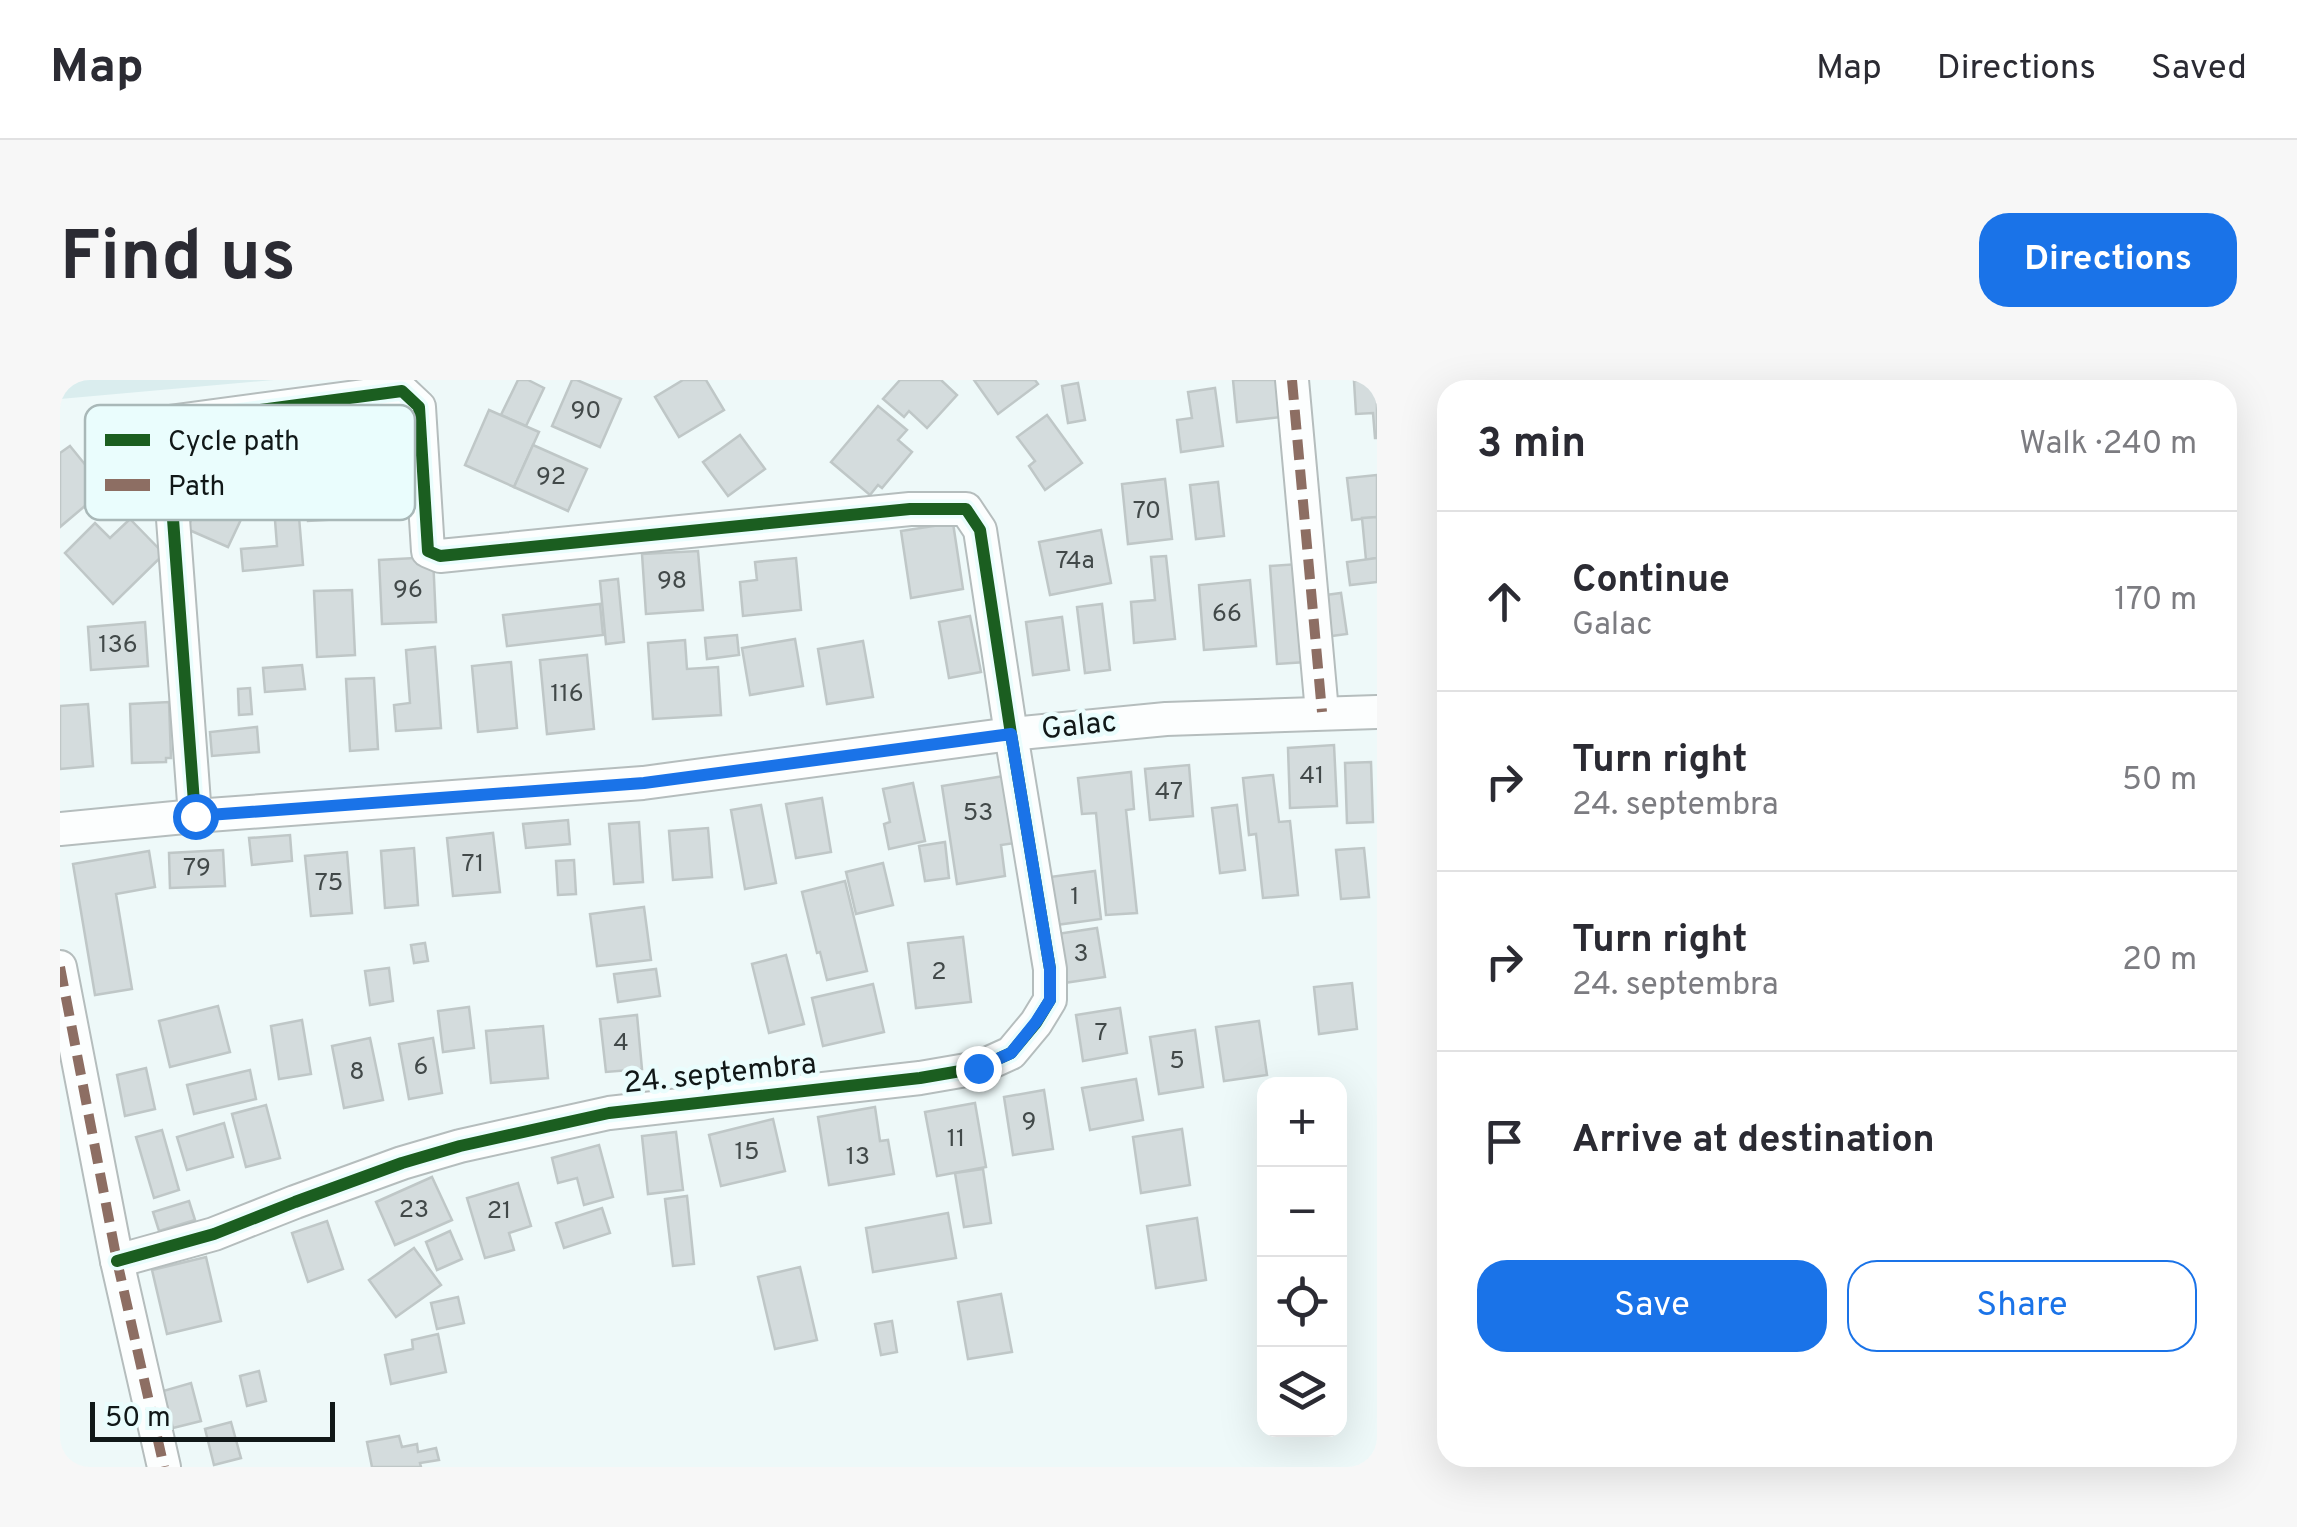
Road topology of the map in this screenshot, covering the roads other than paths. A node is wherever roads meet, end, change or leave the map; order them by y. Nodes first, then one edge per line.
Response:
1 (1292, 380) edge
2 (297, 405) edge
3 (173, 520) edge
4 (1322, 712) junction
5 (1377, 712) edge
6 (1011, 734) junction
7 (195, 816) junction
8 (60, 829) edge
9 (60, 968) edge
10 (118, 1262) junction
11 (164, 1467) edge

1 - 4 street
2 - 6 street, 24. septembra
3 - 7 street, 24. septembra
4 - 5 street, Galac
4 - 6 street, Galac
6 - 7 street, Galac
6 - 10 street, 24. septembra
7 - 8 street, Galac
9 - 10 street
10 - 11 street

